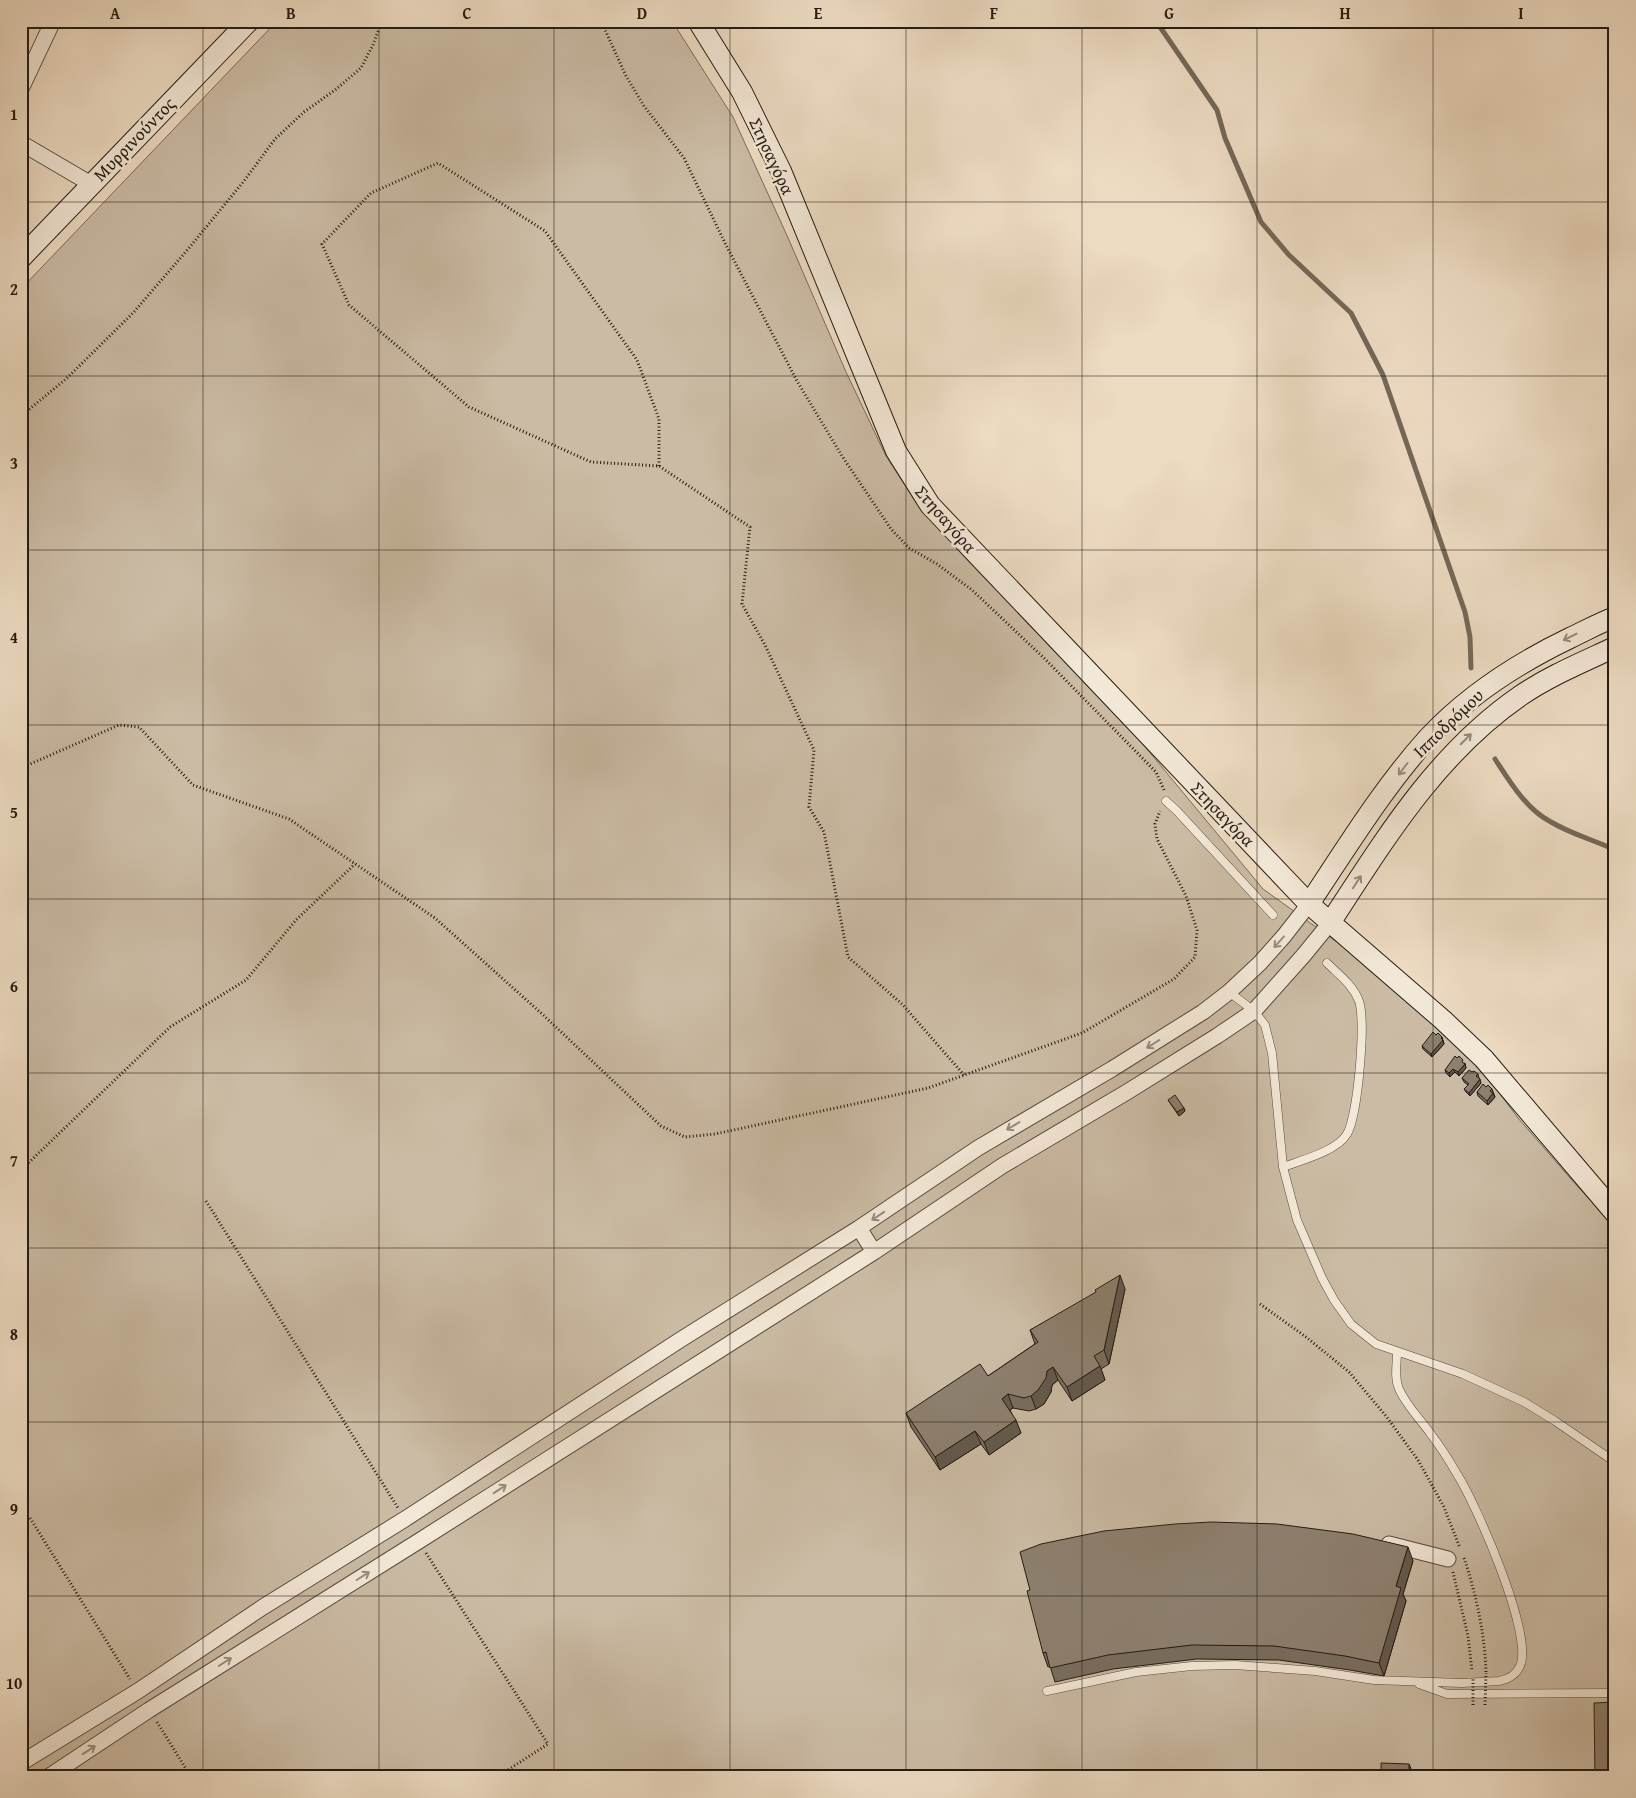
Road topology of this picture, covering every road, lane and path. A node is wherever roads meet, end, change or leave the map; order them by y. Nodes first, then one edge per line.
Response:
1 (53, 21) edge
2 (249, 21) edge
3 (382, 21) edge
4 (601, 21) edge
5 (698, 21) edge
6 (21, 89) edge
7 (21, 143) edge
8 (91, 184) junction
9 (21, 258) edge
10 (21, 416) edge
11 (659, 466) junction
12 (1615, 617) edge
13 (1615, 647) edge
14 (21, 768) edge
15 (1166, 801) junction
16 (355, 864) junction
17 (1309, 904) junction
18 (1273, 915) dead end
19 (1330, 922) junction
20 (1327, 963) dead end
21 (1229, 992) junction
22 (1254, 1011) junction
23 (964, 1075) junction
24 (1283, 1167) junction
25 (21, 1170) edge
26 (206, 1200) dead end
27 (1615, 1213) edge
28 (859, 1228) junction
29 (874, 1252) junction
30 (1260, 1304) dead end
31 (1397, 1352) junction
32 (1615, 1462) edge
33 (30, 1518) dead end
34 (405, 1519) junction
35 (419, 1541) junction
36 (1378, 1541) edge
37 (1448, 1559) joint
38 (1412, 1682) junction
39 (138, 1691) junction
40 (1048, 1691) dead end
41 (1615, 1694) edge
42 (1473, 1705) dead end
43 (1485, 1705) dead end
44 (149, 1710) junction
45 (21, 1763) edge
46 (48, 1777) edge
47 (191, 1777) edge
48 (497, 1777) edge

1 - 6 street
2 - 8 street, Μυρρινούντος
3 - 10 path
4 - 15 path
5 - 17 street, Στησαγόρα
7 - 8 street
8 - 9 street, Μυρρινούντος
11 - 11 path
11 - 23 path
12 -> 17 street, Ιπποδρόμου
19 -> 13 street, Ιπποδρόμου
14 - 16 path
15 - 18 lane
15 - 23 path
16 - 23 path
16 - 25 path
17 - 19 street, Στησαγόρα
17 -> 21 street
19 - 22 street
19 - 27 street, Στησαγόρα
20 - 24 lane
21 - 22 lane
21 -> 28 street
22 - 24 lane
22 - 29 street
24 - 31 lane
26 - 34 path
28 - 29 street
28 - 34 street
35 -> 29 street
30 - 43 path, bridge
31 - 32 lane
31 - 38 lane
33 - 39 path
34 - 39 street
44 -> 35 street
35 - 48 path
36 - 37 street
37 - 42 path, bridge
38 - 40 lane
38 - 41 lane
39 - 45 street
46 -> 44 street
44 - 47 path

